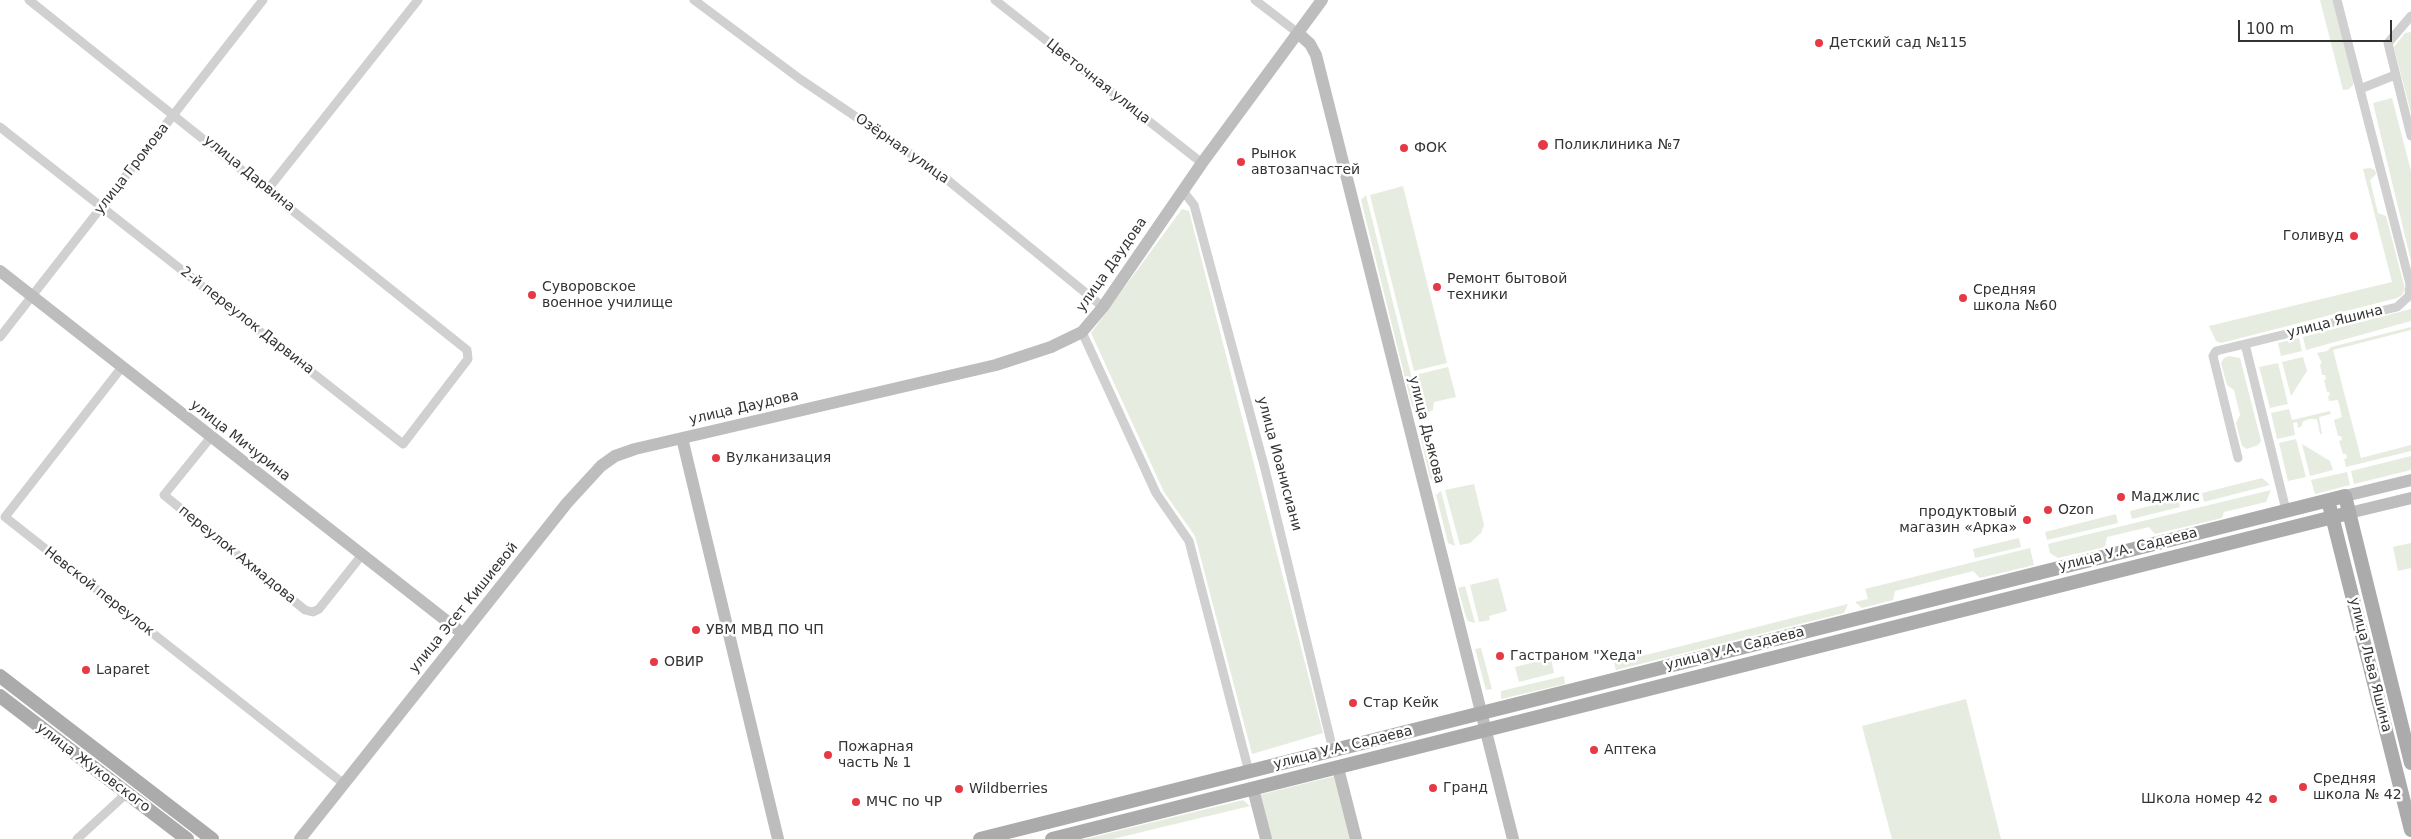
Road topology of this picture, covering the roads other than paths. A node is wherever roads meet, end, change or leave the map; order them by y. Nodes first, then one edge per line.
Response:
1 (29, 0) edge
2 (263, 0) edge
3 (418, 0) edge
4 (694, 0) edge
5 (995, 0) edge
6 (1254, 0) edge
7 (1322, 0) edge
8 (2337, 0) edge
9 (2411, 16) edge
10 (1298, 33) junction
11 (2395, 74) junction
12 (2360, 89) junction
13 (175, 116) junction
14 (0, 127) edge
15 (2411, 136) edge
16 (1202, 163) junction
17 (268, 189) junction
18 (1183, 191) junction
19 (102, 207) junction
20 (0, 271) edge
21 (33, 296) junction
22 (1103, 307) junction
23 (1082, 332) junction
24 (0, 337) edge
25 (2245, 344) junction
26 (467, 350) joint
27 (122, 366) junction
28 (211, 437) junction
29 (682, 438) junction
30 (2238, 458) dead end
31 (2411, 480) edge
32 (2345, 496) junction
33 (2411, 498) edge
34 (2328, 500) junction
35 (2286, 510) junction
36 (2349, 513) junction
37 (2332, 517) junction
38 (361, 556) junction
39 (462, 633) junction
40 (0, 676) edge
41 (0, 696) edge
42 (1482, 713) junction
43 (1486, 731) junction
44 (1332, 750) junction
45 (2411, 763) edge
46 (1338, 768) junction
47 (1249, 772) junction
48 (344, 784) junction
49 (1253, 789) junction
50 (127, 793) junction
51 (2411, 830) edge
52 (77, 839) edge
53 (187, 839) edge
54 (212, 839) edge
55 (300, 839) edge
56 (778, 839) edge
57 (980, 839) edge
58 (1052, 839) edge
59 (1266, 839) edge
60 (1356, 839) edge
61 (1513, 839) edge

1 - 13 street, улица Дарвина
2 - 13 street, улица Громова
3 - 17 street
4 - 22 street, Озёрная улица
5 - 16 street, Цветочная улица
6 - 10 street
7 - 10 street, улица Даудова
8 - 12 street, улица Яшина
9 - 11 street
10 - 16 street, улица Даудова
10 - 42 street, улица Дьякова
11 - 12 street
11 - 15 street
12 - 25 street, улица Яшина
13 - 17 street, улица Дарвина
13 - 19 street, улица Громова
14 - 19 street, 2-й переулок Дарвина
16 - 18 street, улица Даудова
17 - 26 street, улица Дарвина
18 - 22 street, улица Даудова
18 - 44 street, улица Иоанисиани
19 - 21 street, улица Громова
19 - 26 street, 2-й переулок Дарвина
20 - 21 street, улица Мичурина
21 - 24 street, улица Громова
21 - 27 street, улица Мичурина
22 - 23 street, улица Даудова
23 - 29 street, улица Даудова
23 - 47 street
25 - 30 street
25 - 35 street
27 - 28 street, улица Мичурина
27 - 48 street, Невской переулок
28 - 38 street, улица Мичурина
28 - 38 street, переулок Ахмадова
29 - 39 street, улица Эсет Кишиевой
29 - 56 street
31 - 32 street
32 - 34 main road, улица У.А. Садаева
32 - 36 main road, улица Льва Яшина
33 - 36 street
34 - 35 main road, улица У.А. Садаева
34 - 37 main road, улица Льва Яшина
35 - 42 main road, улица У.А. Садаева
36 - 37 main road, улица У.А. Садаева
36 - 45 main road, улица Льва Яшина
37 - 43 main road, улица У.А. Садаева
37 - 51 main road, улица Льва Яшина
38 - 39 street, улица Мичурина
39 - 48 street, улица Эсет Кишиевой
40 - 54 main road
41 - 50 main road, улица Жуковского
42 - 43 street, улица Дьякова
42 - 44 main road, улица У.А. Садаева
43 - 46 main road, улица У.А. Садаева
43 - 61 street, улица Дьякова
44 - 47 main road, улица У.А. Садаева
46 - 49 main road, улица У.А. Садаева
46 - 60 street
47 - 57 main road, улица У.А. Садаева
48 - 55 street, улица Эсет Кишиевой
49 - 58 main road, улица У.А. Садаева
49 - 59 street
50 - 52 street
50 - 53 main road, улица Жуковского

